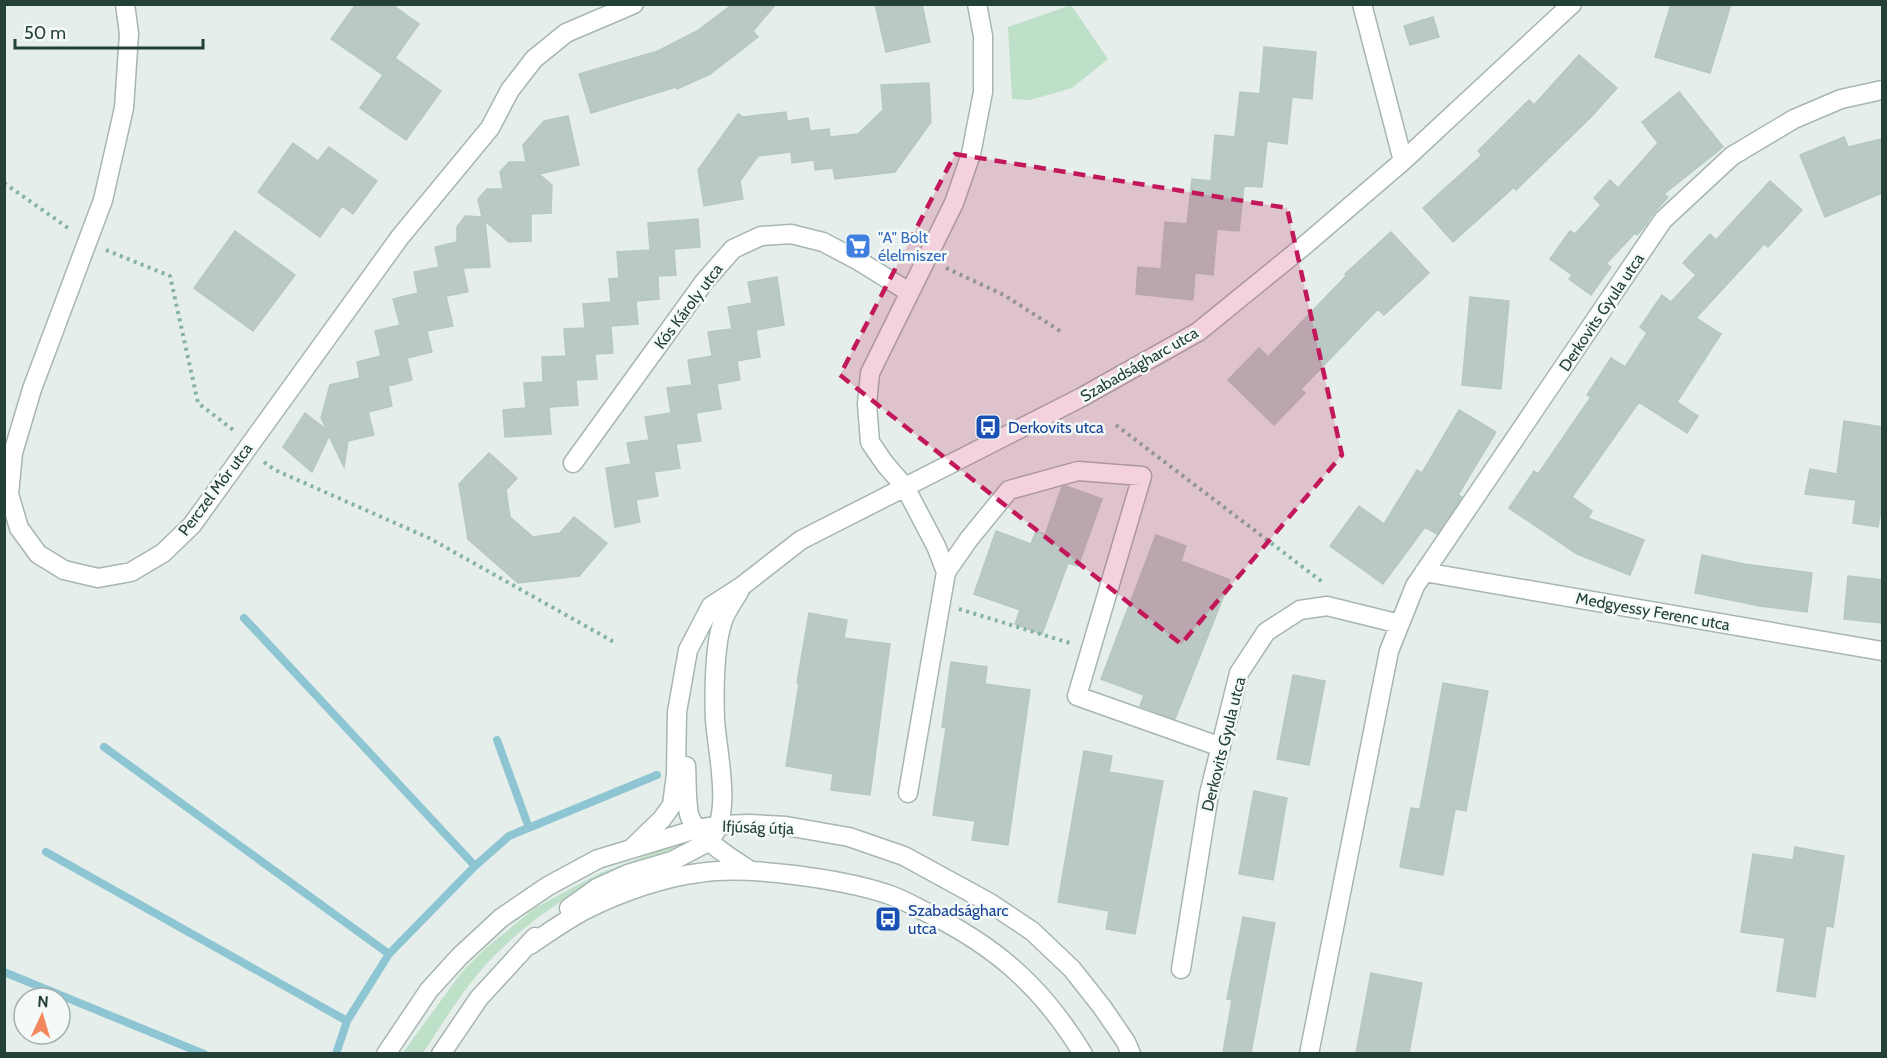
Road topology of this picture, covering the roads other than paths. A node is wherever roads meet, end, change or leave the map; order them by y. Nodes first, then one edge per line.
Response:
1 (125, 4) edge
2 (634, 4) edge
3 (977, 4) edge
4 (1362, 4) edge
5 (1572, 4) edge
6 (1882, 90) edge
7 (1403, 161) junction
8 (909, 292) junction
9 (573, 463) dead end
10 (905, 487) junction
11 (946, 572) junction
12 (1424, 572) junction
13 (742, 586) junction
14 (1400, 624) junction
15 (1882, 651) edge
16 (683, 685) junction
17 (1221, 747) junction
18 (908, 793) dead end
19 (720, 825) junction
20 (704, 835) junction
21 (631, 849) junction
22 (751, 872) junction
23 (530, 945) junction
24 (1181, 969) dead end
25 (386, 1053) edge
26 (441, 1053) edge
27 (1083, 1053) edge
28 (1131, 1053) edge
29 (1309, 1053) edge

1 - 2 street, Perczel Mór utca
3 - 8 street
4 - 7 street
5 - 7 street, Szabadságharc utca
6 - 12 street, Derkovits Gyula utca
7 - 10 street, Szabadságharc utca
8 - 9 street, Kós Károly utca
8 - 10 street
10 - 11 street
10 - 13 street, Szabadságharc utca
11 - 17 street
11 - 18 street
12 - 14 street, Derkovits Gyula utca
12 - 15 street, Medgyessy Ferenc utca
13 - 16 street, Szabadságharc utca
13 - 19 street, Szabadságharc utca
14 - 17 street, Derkovits Gyula utca
14 - 29 street, Derkovits Gyula utca
16 - 20 street, Szabadságharc utca
16 - 21 street, Szabadságharc utca
17 - 24 street, Derkovits Gyula utca
19 - 20 street, Ifjúság útja
19 - 28 street, Ifjúság útja
20 - 21 street, Ifjúság útja
20 - 22 street, Ifjúság útja
20 - 23 street, Ifjúság útja
21 - 25 street, Ifjúság útja
22 - 23 street, Ifjúság útja
22 - 27 street, Ifjúság útja
23 - 26 street, Ifjúság útja

